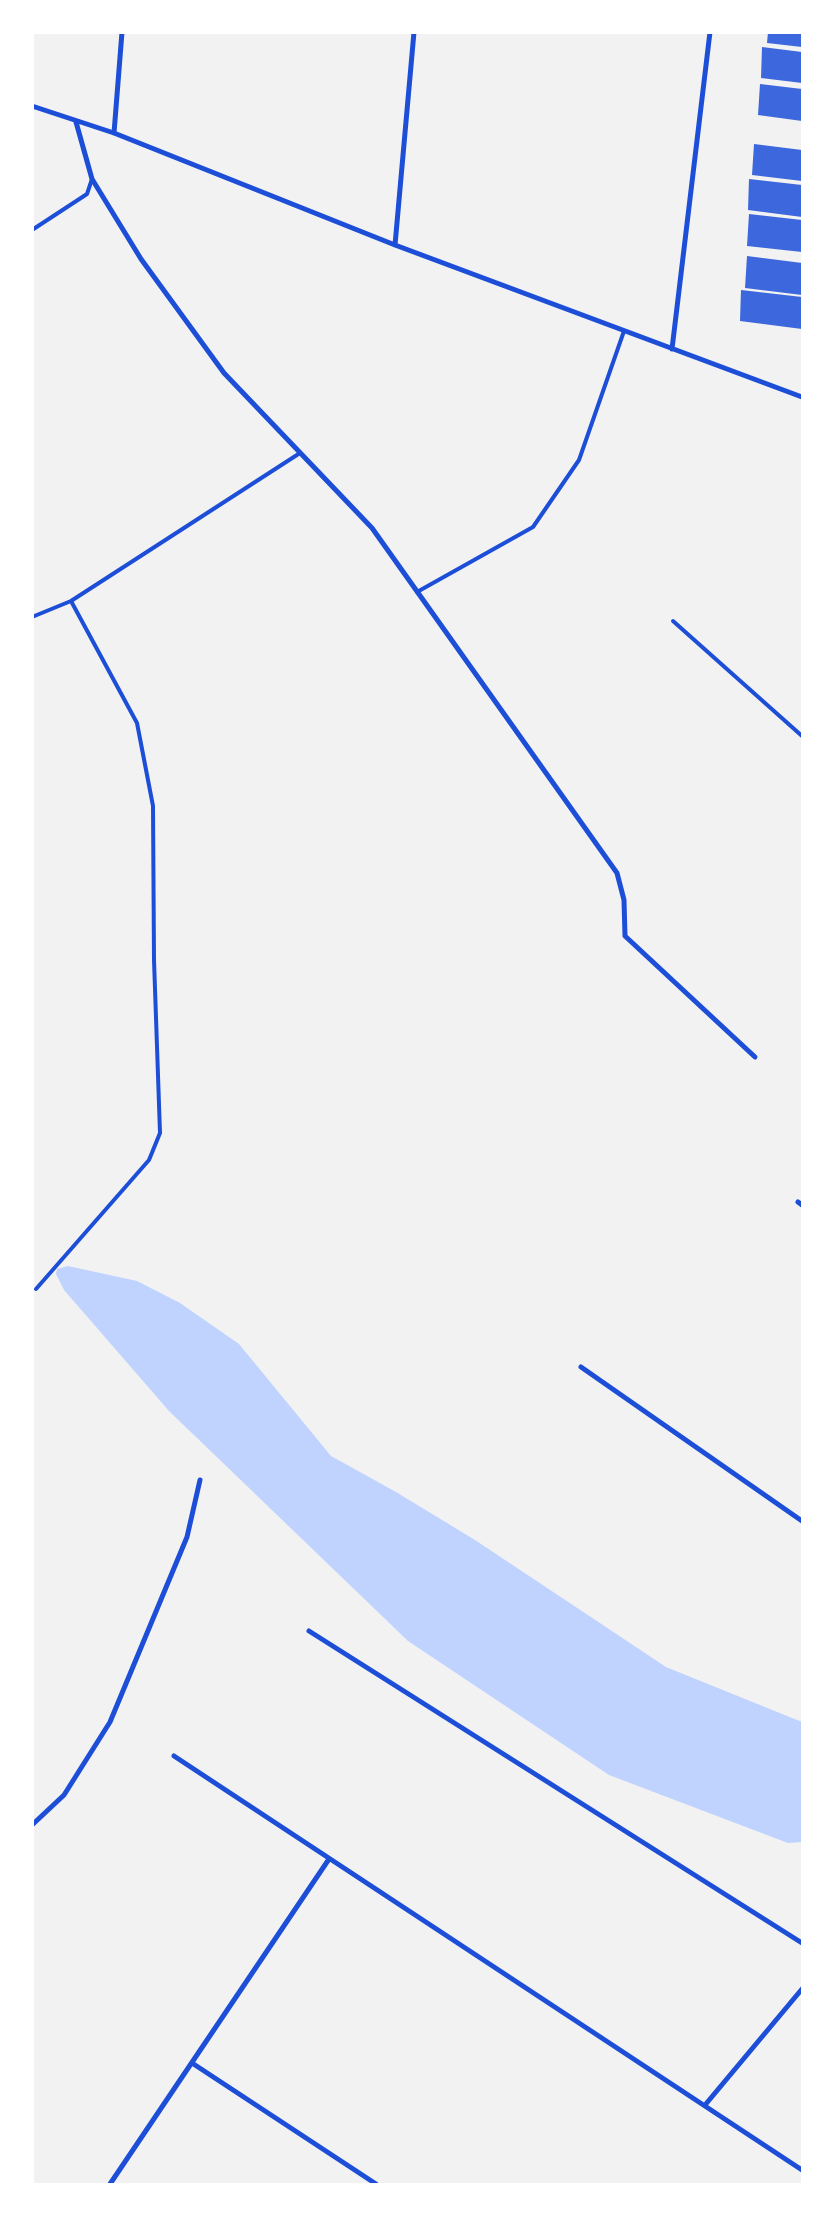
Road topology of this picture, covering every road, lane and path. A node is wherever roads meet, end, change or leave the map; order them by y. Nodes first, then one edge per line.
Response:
1 (122, 32) edge
2 (414, 32) edge
3 (710, 32) edge
4 (32, 106) edge
5 (76, 122) junction
6 (114, 133) junction
7 (92, 179) junction
8 (32, 230) edge
9 (394, 245) junction
10 (624, 331) junction
11 (672, 349) junction
12 (802, 397) edge
13 (300, 453) junction
14 (418, 592) junction
15 (71, 601) junction
16 (32, 617) edge
17 (673, 621) dead end
18 (802, 736) edge
19 (755, 1056) dead end
20 (36, 1289) dead end
21 (581, 1367) dead end
22 (200, 1480) dead end
23 (802, 1520) edge
24 (309, 1631) dead end
25 (174, 1756) dead end
26 (32, 1825) edge
27 (329, 1859) junction
28 (802, 1943) edge
29 (802, 1989) edge
30 (192, 2063) junction
31 (705, 2105) junction
32 (802, 2170) edge
33 (110, 2184) edge
34 (376, 2184) edge

1 - 6 street
2 - 9 street
3 - 11 street
4 - 5 street
5 - 6 street
5 - 7 street
6 - 9 street
7 - 8 lane
7 - 13 street
9 - 10 street
10 - 11 street
10 - 14 lane
11 - 12 street
13 - 14 street
13 - 15 lane
14 - 19 street
15 - 16 lane
15 - 20 lane
17 - 18 lane
21 - 23 street
22 - 26 street
24 - 28 street
25 - 27 street
27 - 30 street
27 - 31 street
29 - 31 street
30 - 33 street
30 - 34 street
31 - 32 street

